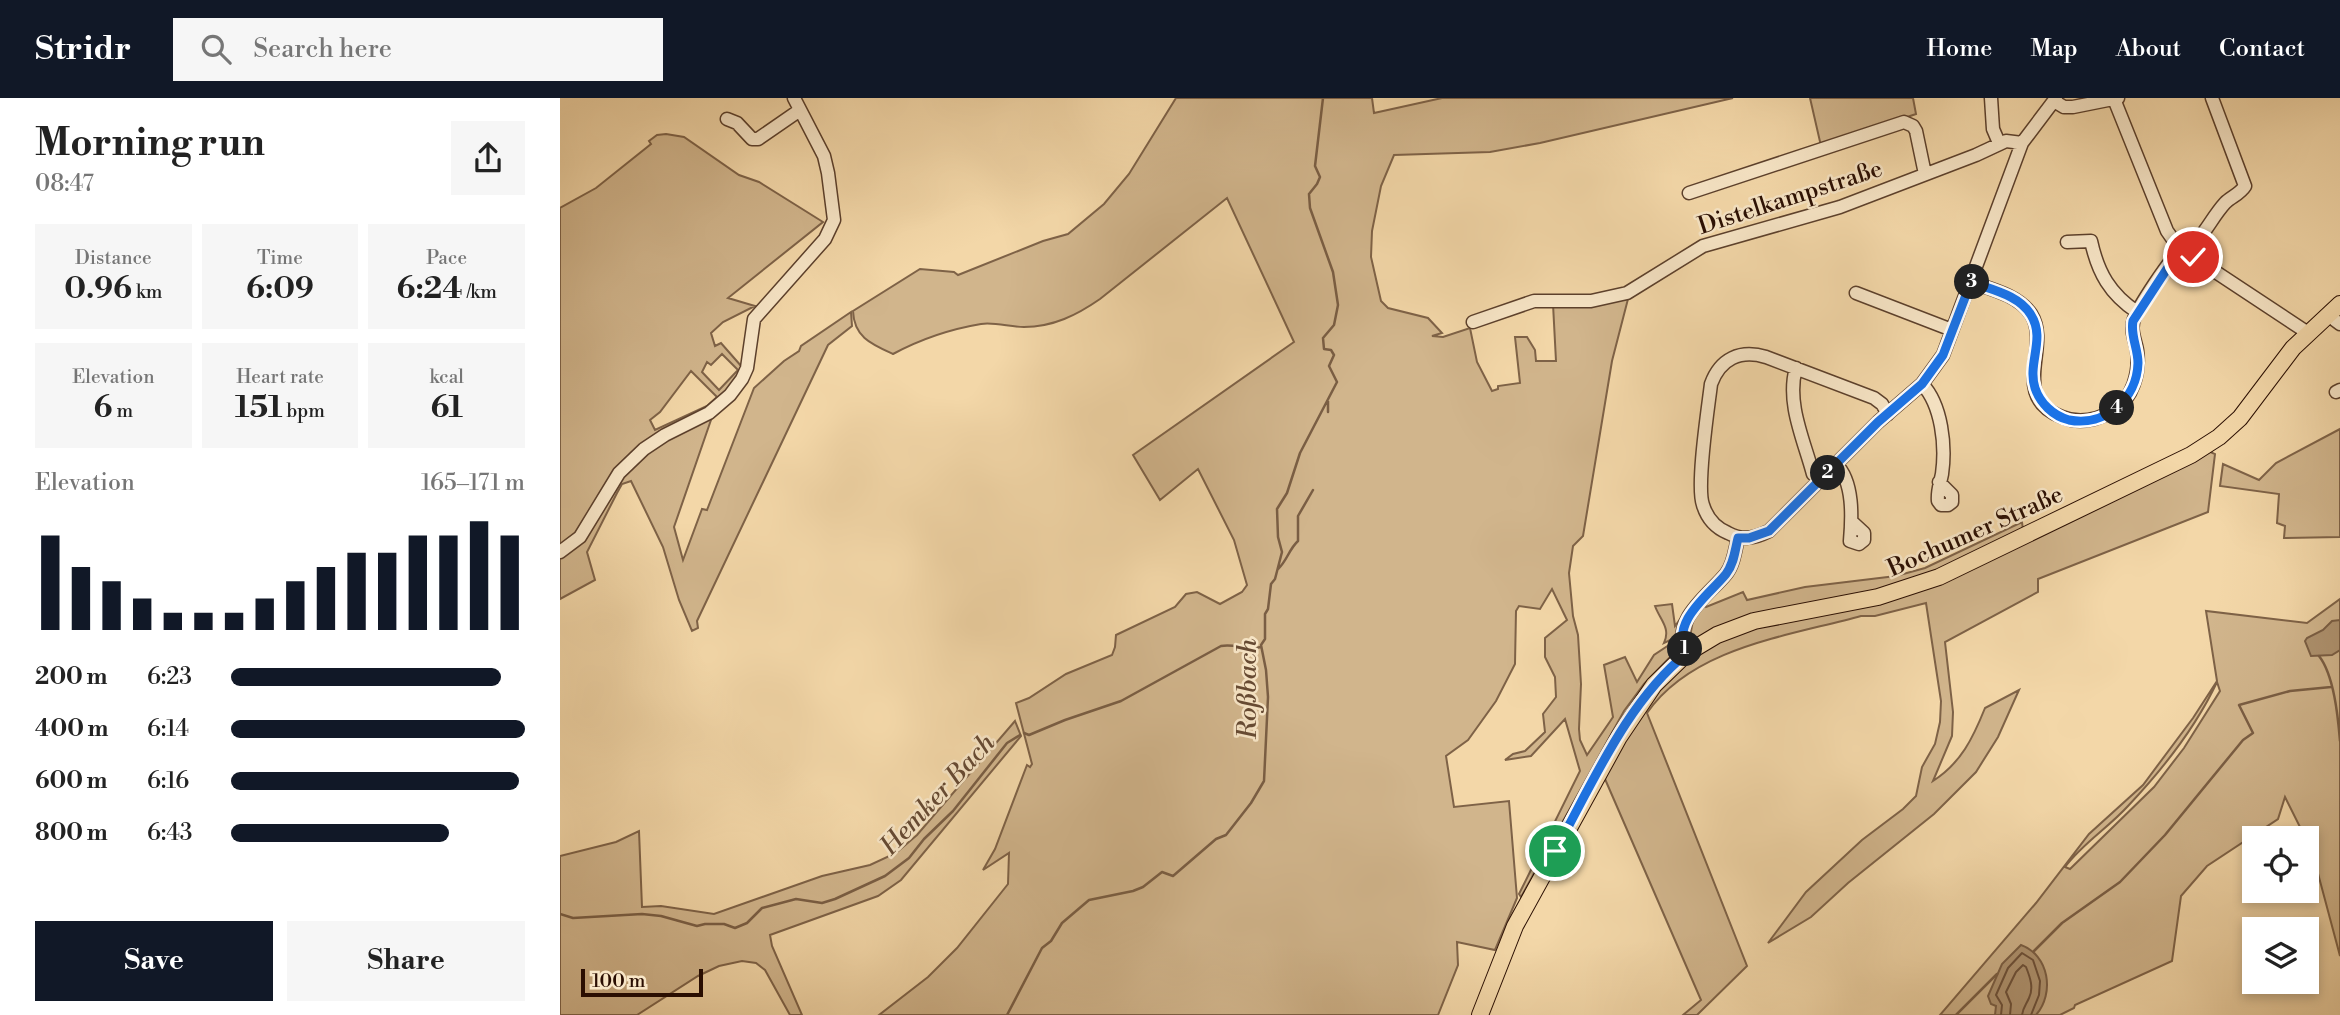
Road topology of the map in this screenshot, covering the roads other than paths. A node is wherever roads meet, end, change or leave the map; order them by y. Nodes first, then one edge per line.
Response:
1 (1991, 98) edge
2 (2212, 98) edge
3 (2055, 99) edge
4 (2116, 99) edge
5 (797, 104) edge
6 (727, 119) dead end
7 (1999, 143) junction
8 (2022, 143) junction
9 (1925, 174) junction
10 (1689, 194) dead end
11 (2067, 242) dead end
12 (2183, 249) junction
13 (1971, 282) junction
14 (1856, 293) dead end
15 (2137, 312) junction
16 (2336, 314) edge
17 (1473, 322) dead end
18 (1952, 330) junction
19 (2308, 333) junction
20 (1796, 368) junction
21 (1922, 384) junction
22 (1888, 414) junction
23 (1836, 464) junction
24 (1820, 481) junction
25 (1939, 482) dead end
26 (1851, 521) dead end
27 (1738, 538) junction
28 (560, 552) edge
29 (1687, 653) junction
30 (1480, 1015) edge

1 - 7 street
2 - 12 street
3 - 4 street
3 - 8 street
4 - 12 street
5 - 6 street
5 - 28 street
7 - 8 street
7 - 9 street, Distelkampstraße
8 - 13 street
9 - 10 street, Distelkampstraße
9 - 17 street, Distelkampstraße
11 - 15 street
12 - 15 street
12 - 19 street
13 - 15 street
13 - 18 street
14 - 18 street
16 - 19 main road, Bochumer Straße
18 - 21 street
19 - 29 main road, Bochumer Straße
20 - 22 street
20 - 24 street
20 - 27 street
21 - 22 street
21 - 25 street
22 - 23 street
23 - 24 street
23 - 26 street
24 - 27 street
27 - 29 street
29 - 30 main road, Bochumer Straße

